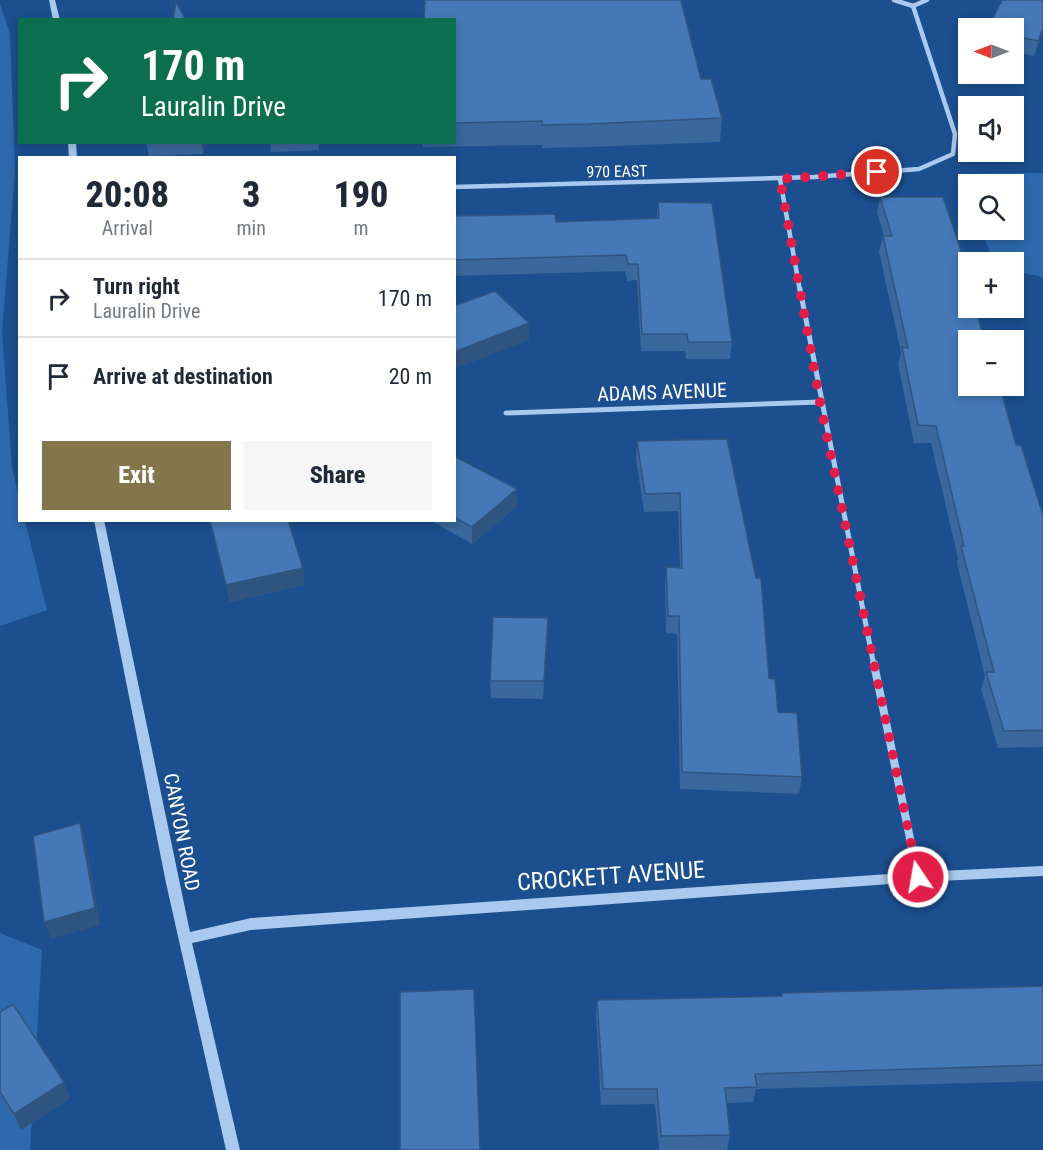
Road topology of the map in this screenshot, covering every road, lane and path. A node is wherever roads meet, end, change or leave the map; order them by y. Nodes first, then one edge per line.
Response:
1 (52, 0) edge
2 (894, 0) edge
3 (927, 0) edge
4 (913, 6) junction
5 (56, 18) edge
6 (780, 179) junction
7 (456, 187) edge
8 (820, 402) junction
9 (506, 413) dead end
10 (99, 522) edge
11 (1043, 871) edge
12 (918, 877) junction
13 (184, 939) junction
14 (232, 1150) edge

1 - 5 street
2 - 4 street
3 - 4 street
4 - 6 street, 970 EAST
6 - 7 street, 970 EAST
6 - 8 street
8 - 9 street, ADAMS AVENUE
8 - 12 street
10 - 13 street, CANYON ROAD
11 - 12 street, CROCKETT AVENUE
12 - 13 street, CROCKETT AVENUE
13 - 14 street, CANYON ROAD

